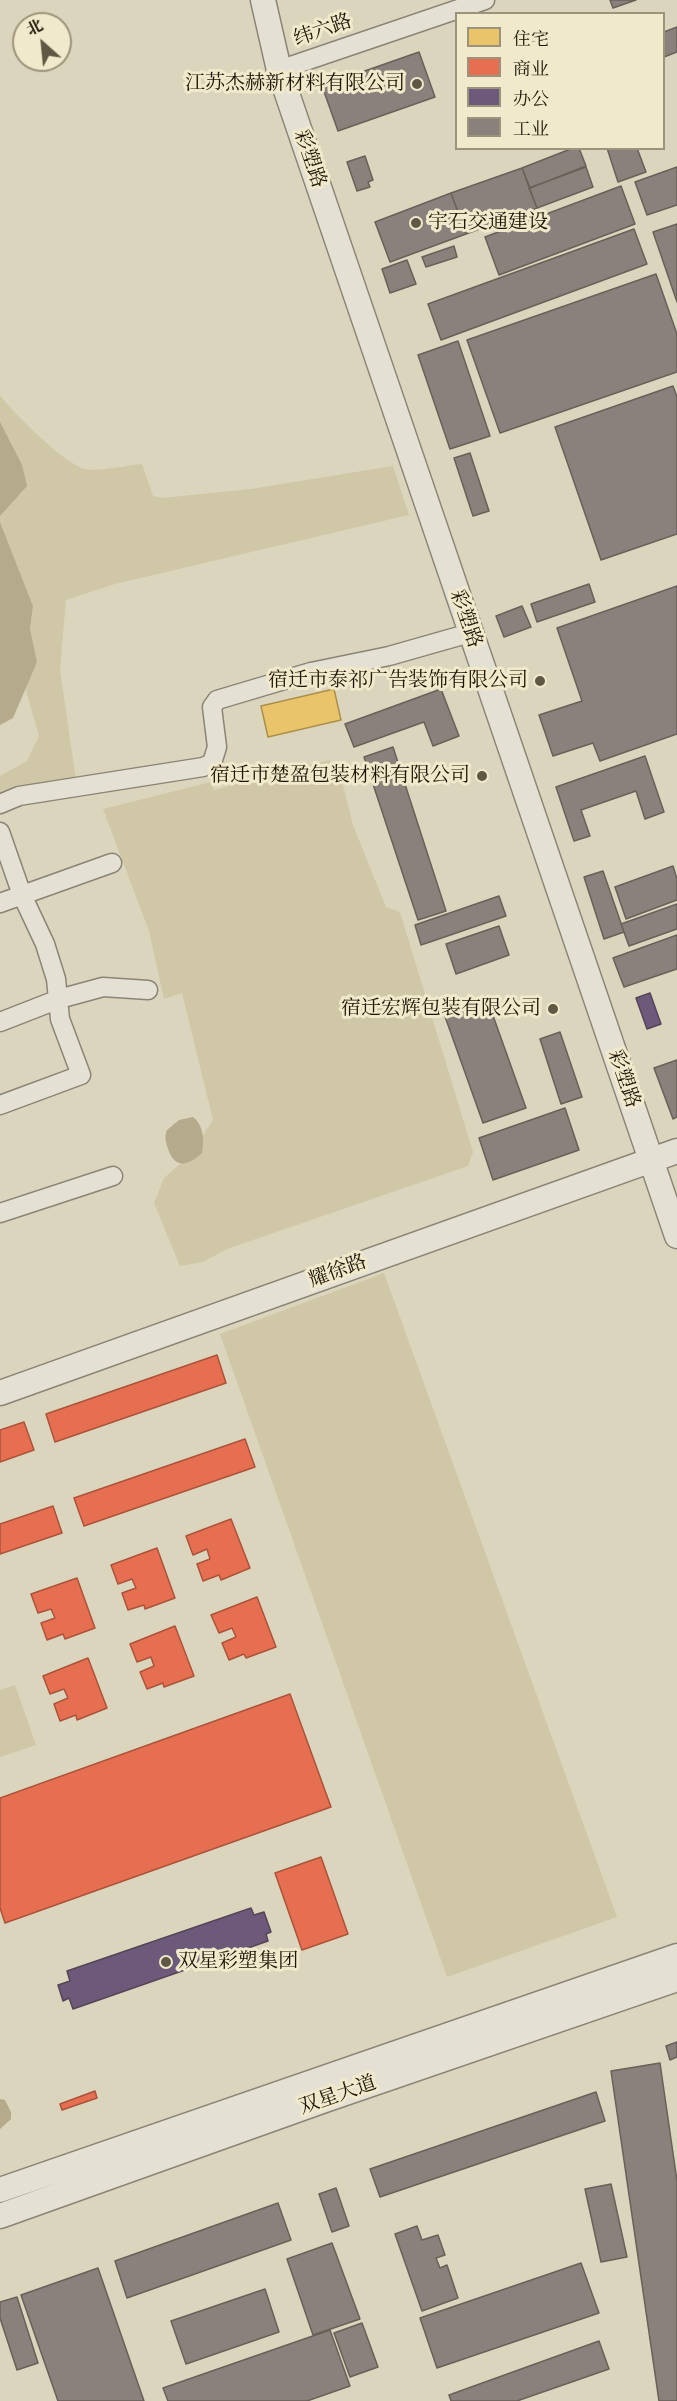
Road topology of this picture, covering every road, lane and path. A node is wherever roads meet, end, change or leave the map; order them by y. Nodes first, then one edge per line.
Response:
1 (263, 0) edge
2 (484, 0) edge
3 (279, 70) junction
4 (470, 633) junction
5 (0, 804) edge
6 (0, 832) edge
7 (112, 863) dead end
8 (22, 895) junction
9 (0, 903) edge
10 (148, 990) dead end
11 (58, 999) junction
12 (0, 1022) edge
13 (0, 1106) edge
14 (677, 1151) edge
15 (651, 1160) junction
16 (113, 1176) dead end
17 (0, 1213) edge
18 (677, 1236) edge
19 (0, 1393) edge
20 (677, 1956) edge
21 (677, 1979) edge
22 (0, 2190) edge
23 (0, 2216) edge

1 - 3 street, 彩塑路
2 - 3 street, 纬六路
3 - 4 street, 彩塑路
4 - 5 street
4 - 15 street, 彩塑路
6 - 8 street
7 - 8 street
8 - 9 street
8 - 11 street
10 - 11 street
11 - 12 street
11 - 13 street
14 - 15 street, 耀徐路
15 - 18 street, 彩塑路
15 - 19 street, 耀徐路
16 - 17 street
20 - 22 street, 双星大道
21 - 23 street, 双星大道

